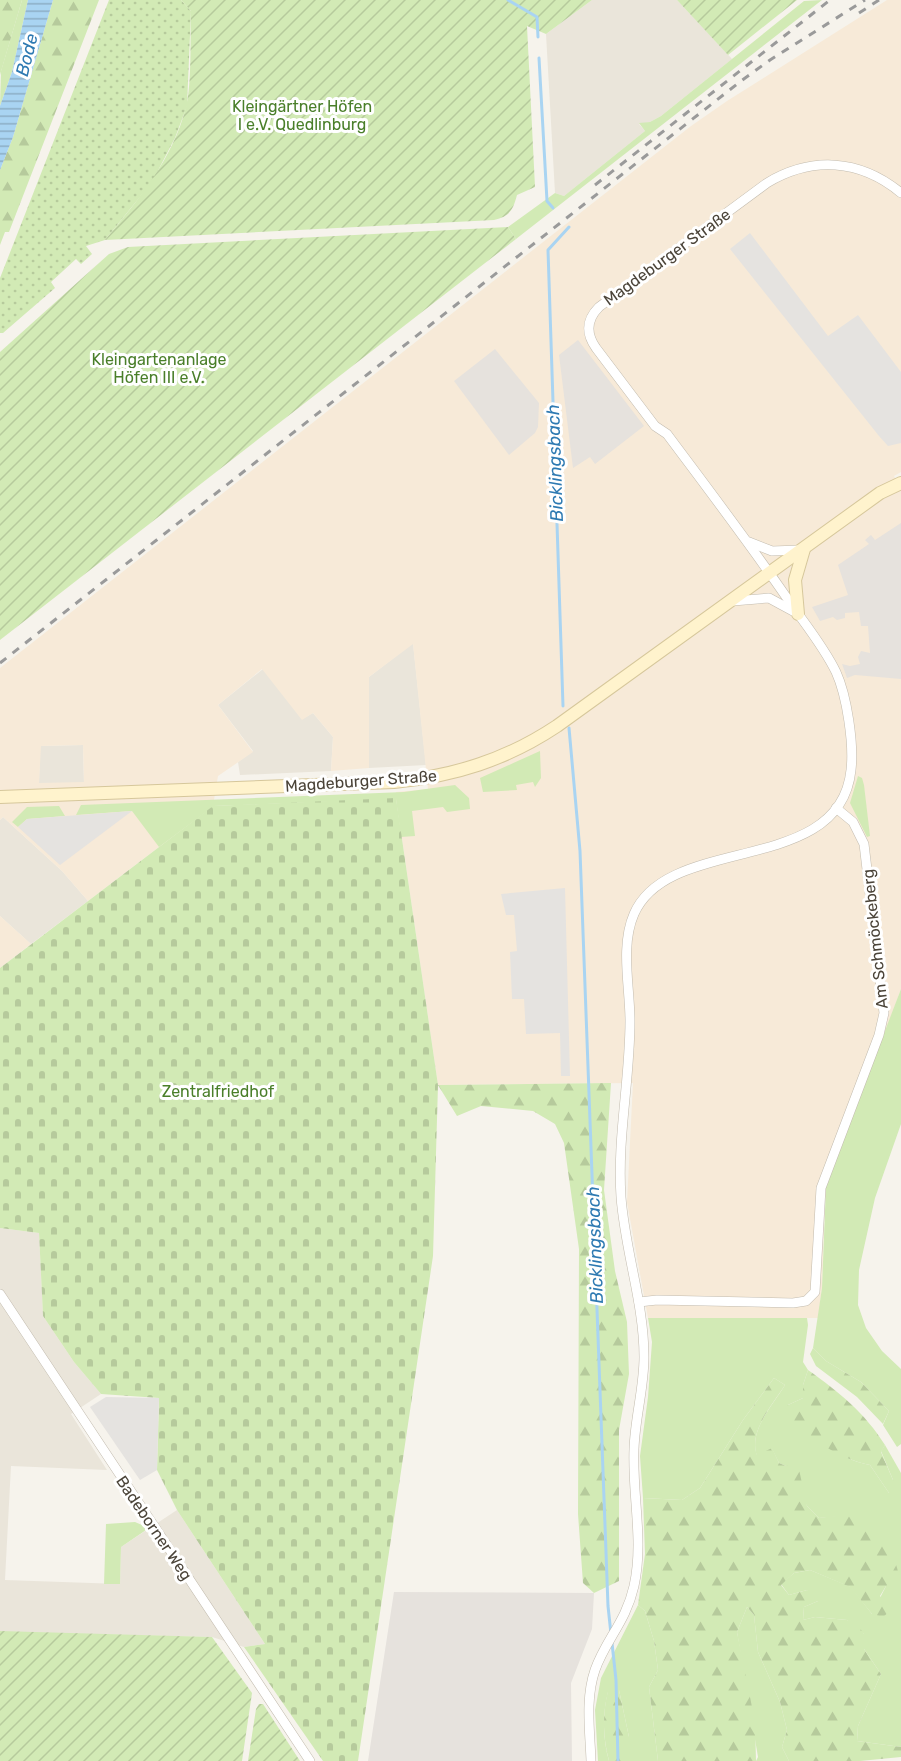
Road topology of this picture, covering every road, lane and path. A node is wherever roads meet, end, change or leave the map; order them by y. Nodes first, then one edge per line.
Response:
1 (901, 194) edge
2 (901, 483) edge
3 (748, 542) junction
4 (804, 549) junction
5 (770, 574) junction
6 (733, 601) junction
7 (798, 614) junction
8 (0, 796) edge
9 (836, 808) junction
10 (0, 1294) edge
11 (639, 1302) junction
12 (310, 1761) edge
13 (591, 1761) edge

1 - 3 street, Magdeburger Straße
2 - 4 main road, Magdeburger Straße
3 - 4 street
3 - 5 street, Magdeburger Straße
4 - 5 main road, Magdeburger Straße
4 - 7 main road
5 - 6 main road, Magdeburger Straße
5 - 7 street
6 - 7 street
6 - 8 main road, Magdeburger Straße
7 - 9 street
9 - 11 street
9 - 11 street, Am Schmöckeberg
10 - 12 street, Badeborner Weg
11 - 13 street

